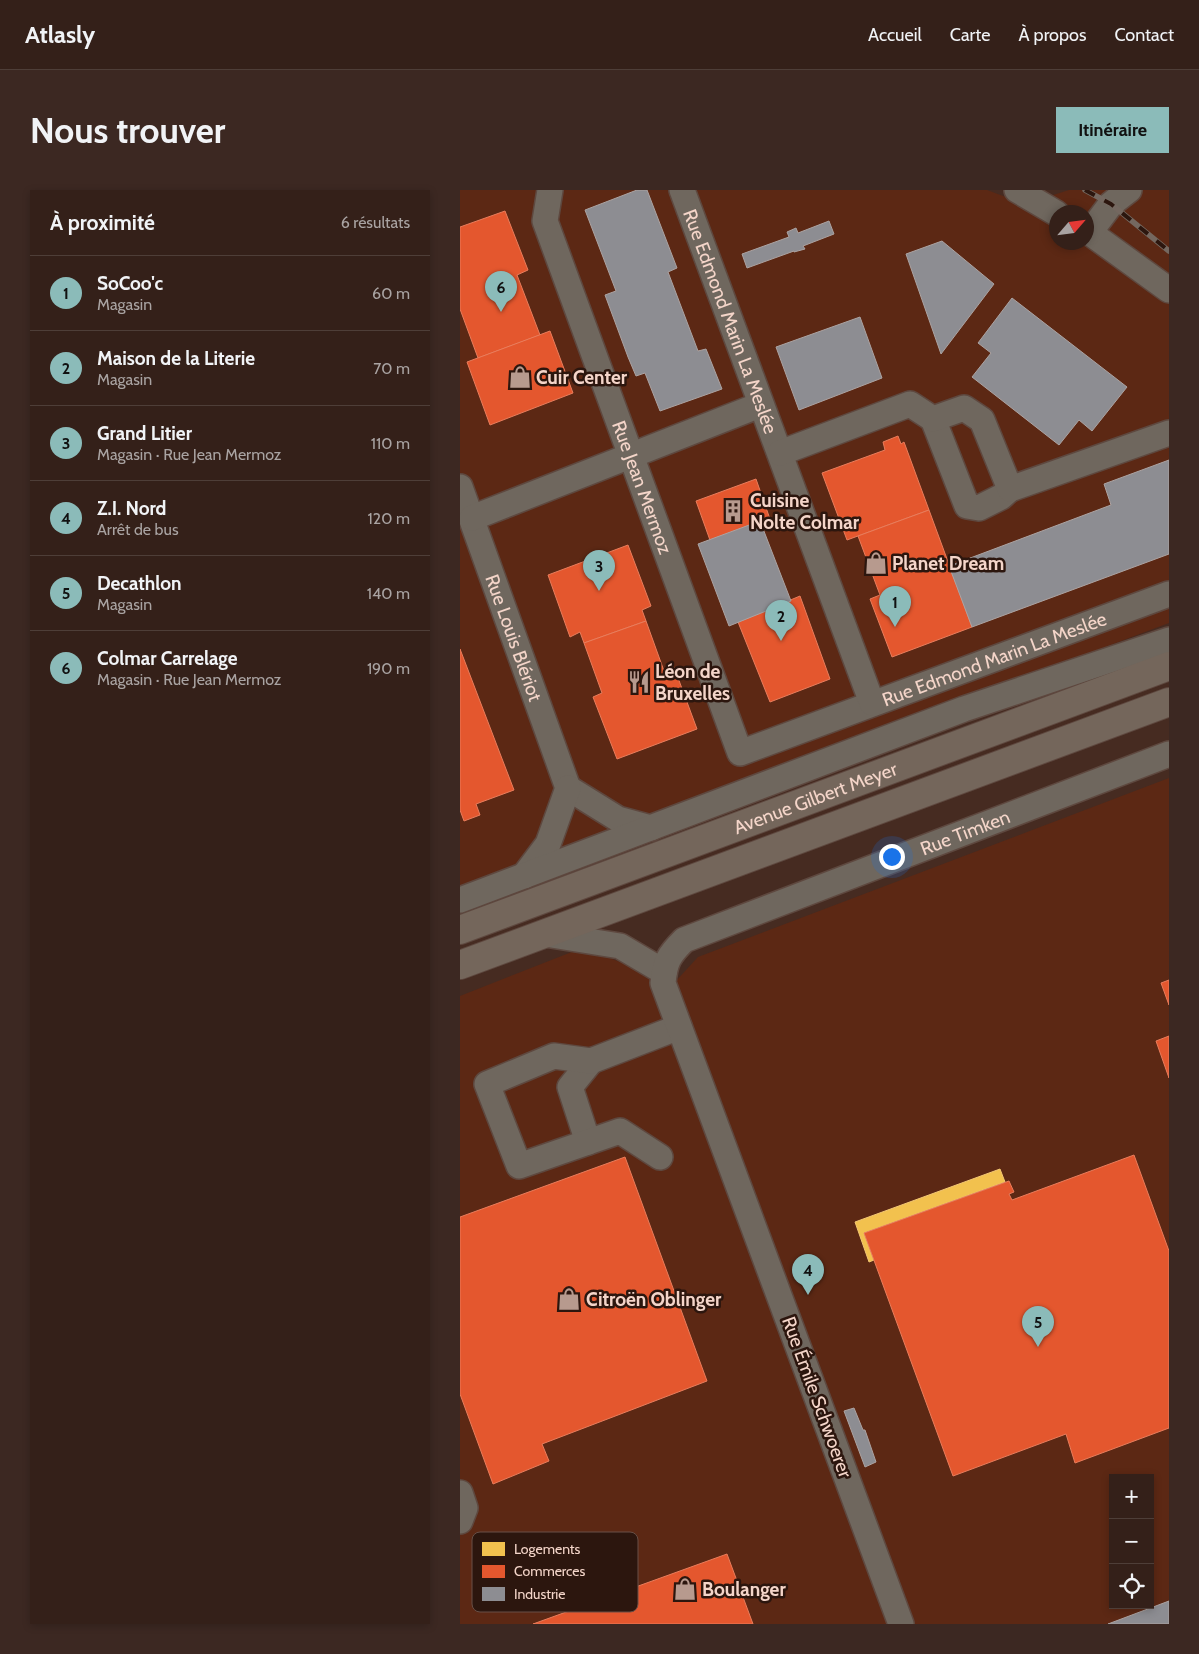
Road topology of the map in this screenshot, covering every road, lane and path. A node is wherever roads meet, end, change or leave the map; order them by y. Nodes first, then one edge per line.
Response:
1 (550, 190) edge
2 (682, 190) edge
3 (1017, 190) edge
4 (1129, 190) edge
5 (1049, 209) edge
6 (1094, 224) edge
7 (1094, 235) edge
8 (1169, 290) edge
9 (760, 405) junction
10 (933, 419) junction
11 (1169, 433) edge
12 (780, 453) junction
13 (632, 456) junction
14 (460, 487) edge
15 (1010, 489) junction
16 (472, 518) junction
17 (1169, 594) edge
18 (1169, 640) edge
19 (1169, 666) edge
20 (1169, 702) edge
21 (872, 703) junction
22 (964, 709) junction
23 (1169, 754) edge
24 (834, 758) junction
25 (568, 788) junction
26 (651, 828) junction
27 (524, 876) junction
28 (460, 900) edge
29 (460, 930) edge
30 (544, 934) junction
31 (460, 965) edge
32 (664, 972) junction
33 (679, 1027) junction
34 (591, 1061) junction
35 (588, 1142) junction
36 (660, 1157) dead end
37 (460, 1493) edge
38 (460, 1521) edge
39 (901, 1624) edge

1 - 13 street, Rue Jean Mermoz
2 - 9 street, Rue Edmond Marin La Meslée
3 - 5 street
4 - 6 street
7 - 8 street
9 - 12 street, Rue Edmond Marin La Meslée
9 - 13 street
10 - 12 street, Rue Edmond Marin La Meslée
10 - 15 street
10 - 15 street
11 - 15 street
12 - 21 street, Rue Edmond Marin La Meslée
13 - 16 street
13 - 21 street, Rue Jean Mermoz
14 - 16 street, Rue Louis Blériot
16 - 25 street, Rue Louis Blériot
17 - 21 street, Rue Edmond Marin La Meslée
18 - 22 street, Avenue Gilbert Meyer
19 - 29 main road, Avenue Gilbert Meyer
20 - 30 main road, Avenue Gilbert Meyer
21 - 22 street
21 - 24 street
22 - 24 street, Avenue Gilbert Meyer
23 - 32 street, Rue Timken
24 - 26 street, Avenue Gilbert Meyer
25 - 26 street
25 - 27 street
26 - 27 street, Avenue Gilbert Meyer
27 - 28 street, Avenue Gilbert Meyer
30 - 31 main road, Avenue Gilbert Meyer
30 - 32 street
32 - 33 street, Rue Émile Schwoerer
33 - 34 street
33 - 39 street, Rue Émile Schwoerer
34 - 35 street
34 - 35 street
35 - 36 street
37 - 38 street

